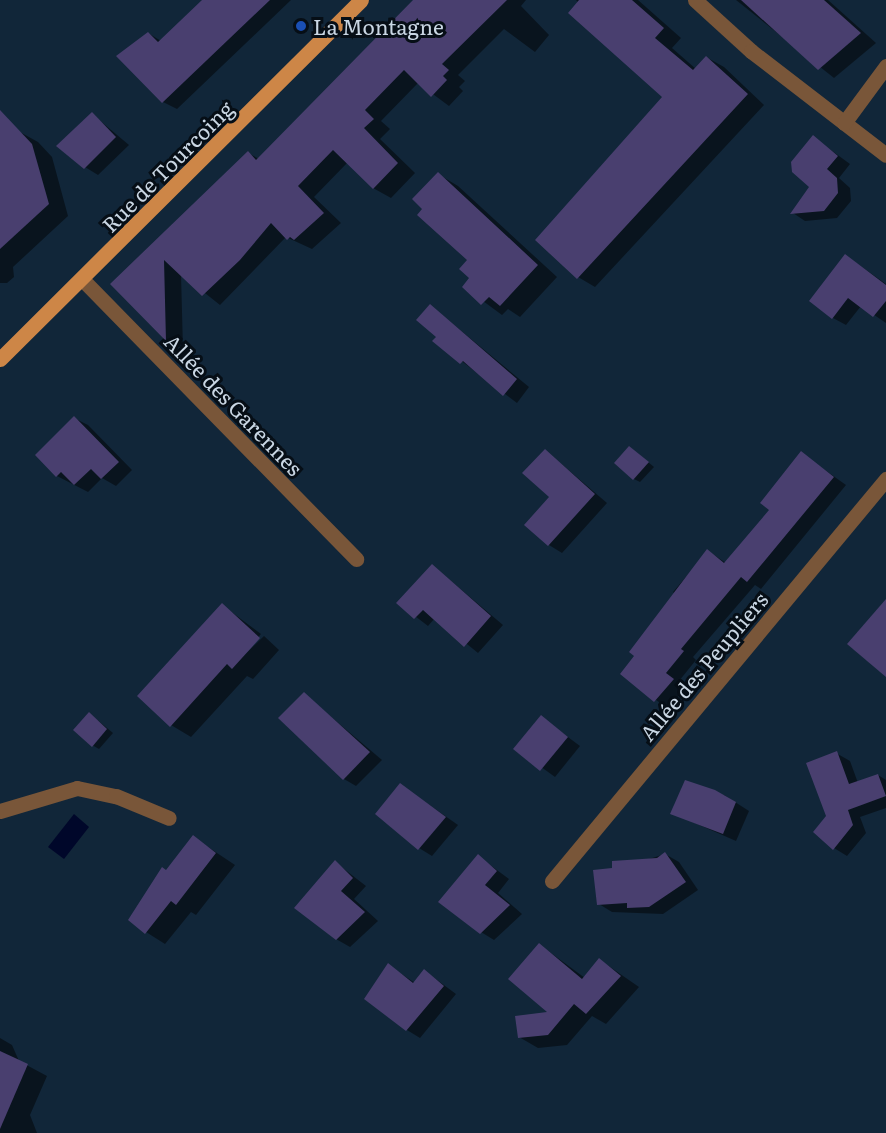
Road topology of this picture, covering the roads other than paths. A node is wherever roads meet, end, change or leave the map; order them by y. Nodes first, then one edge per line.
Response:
1 (361, 0) edge
2 (695, 0) edge
3 (886, 66) edge
4 (844, 123) junction
5 (886, 155) edge
6 (82, 279) junction
7 (0, 359) edge
8 (886, 479) edge
9 (356, 559) dead end
10 (0, 811) edge
11 (170, 818) dead end
12 (552, 881) dead end

1 - 6 main road, Rue de Tourcoing
2 - 4 street
3 - 4 street
4 - 5 street
6 - 7 main road, Rue de Tourcoing
6 - 9 street, Allée des Garennes
8 - 12 street, Allée des Peupliers
10 - 11 street

